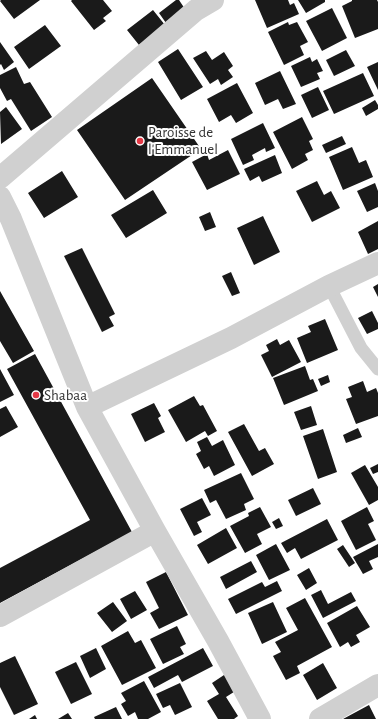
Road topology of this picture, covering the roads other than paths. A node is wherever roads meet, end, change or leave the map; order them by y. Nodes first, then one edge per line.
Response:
1 (200, 3) edge
2 (0, 178) edge
3 (0, 197) edge
4 (6, 222) edge
5 (378, 263) edge
6 (329, 286) junction
7 (378, 369) edge
8 (87, 407) junction
9 (155, 531) junction
10 (0, 616) edge
11 (378, 685) edge
12 (260, 719) edge
13 (320, 719) edge

1 - 2 street
3 - 4 street
4 - 8 street
5 - 6 street
6 - 7 lane
6 - 8 street
8 - 9 street
9 - 10 street
9 - 12 street
11 - 13 street

